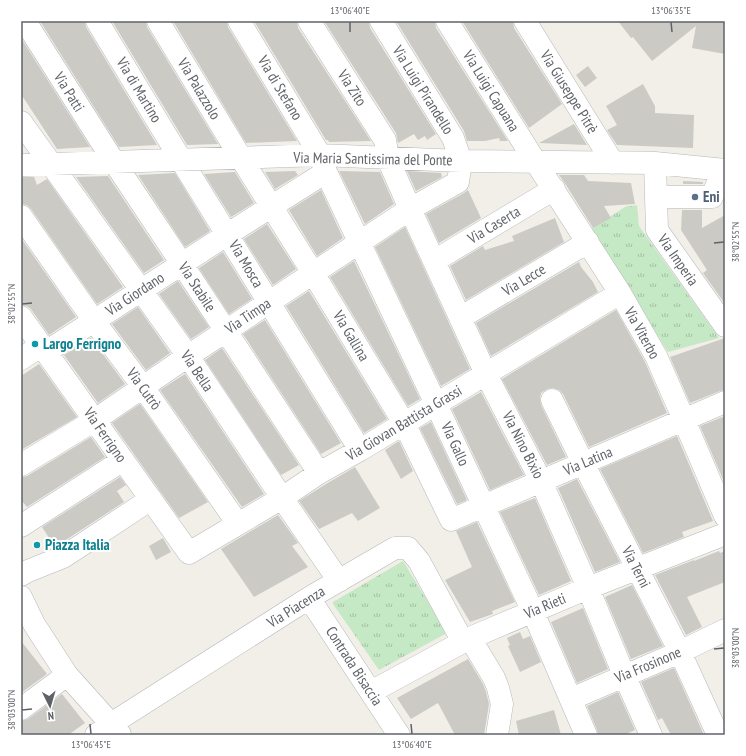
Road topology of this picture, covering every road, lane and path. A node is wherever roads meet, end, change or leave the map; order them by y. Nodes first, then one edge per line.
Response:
1 (25, 21) edge
2 (97, 21) edge
3 (158, 21) edge
4 (239, 21) edge
5 (309, 21) edge
6 (381, 21) edge
7 (447, 21) edge
8 (525, 21) edge
9 (21, 122) edge
10 (241, 158) junction
11 (388, 159) junction
12 (181, 160) junction
13 (462, 161) junction
14 (114, 162) junction
15 (535, 162) junction
16 (613, 162) junction
17 (655, 163) junction
18 (51, 164) junction
19 (323, 164) junction
20 (21, 165) edge
21 (724, 170) edge
22 (554, 189) junction
23 (656, 197) junction
24 (272, 206) junction
25 (410, 209) junction
26 (21, 216) edge
27 (228, 234) junction
28 (360, 242) junction
29 (588, 242) junction
30 (434, 261) junction
31 (182, 264) junction
32 (313, 273) junction
33 (141, 290) junction
34 (620, 293) junction
35 (269, 302) junction
36 (21, 317) edge
37 (460, 318) junction
38 (94, 321) junction
39 (725, 326) edge
40 (226, 331) junction
41 (44, 349) junction
42 (188, 356) junction
43 (21, 359) edge
44 (486, 374) junction
45 (143, 387) junction
46 (552, 400) dead end
47 (725, 402) edge
48 (436, 404) junction
49 (94, 420) junction
50 (684, 420) junction
51 (404, 423) junction
52 (360, 450) junction
53 (123, 460) junction
54 (583, 463) junction
55 (21, 465) edge
56 (319, 473) junction
57 (541, 481) junction
58 (282, 498) junction
59 (151, 499) junction
60 (483, 506) junction
61 (725, 516) edge
62 (451, 520) joint
63 (28, 522) edge
64 (238, 524) junction
65 (725, 534) edge
66 (188, 553) joint
67 (637, 569) junction
68 (21, 575) edge
69 (339, 581) junction
70 (588, 588) junction
71 (21, 597) edge
72 (309, 598) junction
73 (533, 612) junction
74 (725, 630) edge
75 (466, 640) junction
76 (680, 652) junction
77 (67, 675) junction
78 (624, 675) junction
79 (371, 692) junction
80 (570, 699) junction
81 (21, 709) edge
82 (109, 731) edge
83 (398, 735) edge
84 (497, 735) edge
85 (586, 735) edge
86 (651, 735) edge
87 (718, 735) edge

1 - 14 street, Via Patti
2 - 12 street, Via di Martino
3 - 10 street, Via Palazzolo
4 - 19 street, Via di Stefano
5 - 11 street, Via Zito
6 - 13 street, Via Luigi Pirandello
7 - 15 street, Via Luigi Capuana
8 - 16 street, Via Giuseppe Pitrè
9 - 18 street, Via Bella
10 - 12 street, Via Maria Santissima del Ponte
10 - 19 street, Via Maria Santissima del Ponte
10 - 24 street, Via Gallina
11 - 13 street, Via Maria Santissima del Ponte
11 - 19 street, Via Maria Santissima del Ponte
11 - 25 street, Via Nino Bixio
12 - 14 street, Via Maria Santissima del Ponte
12 - 27 street, Via Mosca
13 - 15 street, Via Maria Santissima del Ponte
13 - 25 street, Via Timpa
14 - 18 street, Via Maria Santissima del Ponte
14 - 31 street, Via Stabile
15 - 16 street, Via Maria Santissima del Ponte
15 - 22 street, Via Viterbo
16 - 17 street, Via Maria Santissima del Ponte
17 - 21 street, Via Maria Santissima del Ponte
17 - 23 street, Via Imperia
18 - 20 street, Via Maria Santissima del Ponte
18 - 33 street, Via Bella
19 - 24 street, Via Giordano
19 - 28 street, Via Gallo
21 - 23 street
22 - 29 street, Via Viterbo
22 - 30 street, Via Caserta
23 - 39 street, Via Imperia
24 - 27 street, Via Giordano
24 - 32 street, Via Gallina
25 - 28 street, Via Timpa
25 - 30 street, Via Nino Bixio
26 - 38 street, Via Cutrò
27 - 31 street, Via Giordano
27 - 35 street, Via Mosca
28 - 32 street, Via Timpa
28 - 48 street, Via Gallo
29 - 34 street, Via Viterbo
29 - 37 street, Via Lecce
30 - 37 street, Via Nino Bixio
31 - 33 street, Via Giordano
31 - 40 street, Via Stabile
32 - 35 street, Via Timpa
32 - 51 street, Via Gallina
33 - 38 street, Via Giordano
33 - 42 street, Via Bella
34 - 44 street, Via Giovan Battista Grassi
34 - 50 street, Via Viterbo
35 - 40 street, Via Timpa
35 - 52 street, Via Mosca
36 - 41 street, Via Ferrigno
37 - 44 street, Via Nino Bixio
38 - 41 street, Via Giordano
38 - 45 street, Via Cutrò
40 - 42 street, Via Timpa
40 - 56 street, Via Stabile
41 - 43 street
41 - 49 street, Via Ferrigno
42 - 45 street, Via Timpa
42 - 58 street, Via Bella
44 - 48 street, Via Giovan Battista Grassi
44 - 57 street, Via Nino Bixio
45 - 49 street, Via Timpa
45 - 64 street, Via Cutrò
46 - 54 street, Via Terni
47 - 50 street, Via Latina
48 - 51 street, Via Giovan Battista Grassi
48 - 60 street, Via Gallo
49 - 53 street, Via Ferrigno
49 - 55 street, Via Timpa
50 - 54 street, Via Latina
50 - 61 street, Via Viterbo
51 - 52 street, Via Giovan Battista Grassi
51 - 62 street, Via Gallina
52 - 56 street, Via Giovan Battista Grassi
53 - 59 street, Via Ferrigno
53 - 63 street
54 - 57 street, Via Latina
54 - 67 street, Via Terni
56 - 58 street, Via Giovan Battista Grassi
57 - 60 street, Via Latina
57 - 70 street, Via Nino Bixio
58 - 64 street, Via Giovan Battista Grassi
58 - 69 street, Via Bella
59 - 66 street, Via Ferrigno
59 - 68 street
60 - 62 street, Via Latina
60 - 73 street, Via Gallo
64 - 66 street, Via Giovan Battista Grassi
65 - 67 street, Via Rieti
67 - 70 street, Via Rieti
67 - 76 street, Via Terni
69 - 72 street, Via Piacenza
69 - 75 street, Via Piacenza
70 - 73 street, Via Rieti
70 - 78 street, Via Nino Bixio
71 - 77 street
72 - 79 street, Contrada Bisaccia
72 - 82 street, Via Piacenza
73 - 75 street, Via Rieti
73 - 80 street, Via Gallo
74 - 76 street, Via Frosinone
75 - 79 street, Via Rieti
75 - 84 street
76 - 78 street, Via Frosinone
76 - 87 street, Via Terni
77 - 81 street
77 - 82 street
78 - 80 street, Via Frosinone
78 - 86 street, Via Nino Bixio
79 - 83 street, Contrada Bisaccia
80 - 85 street, Via Gallo

